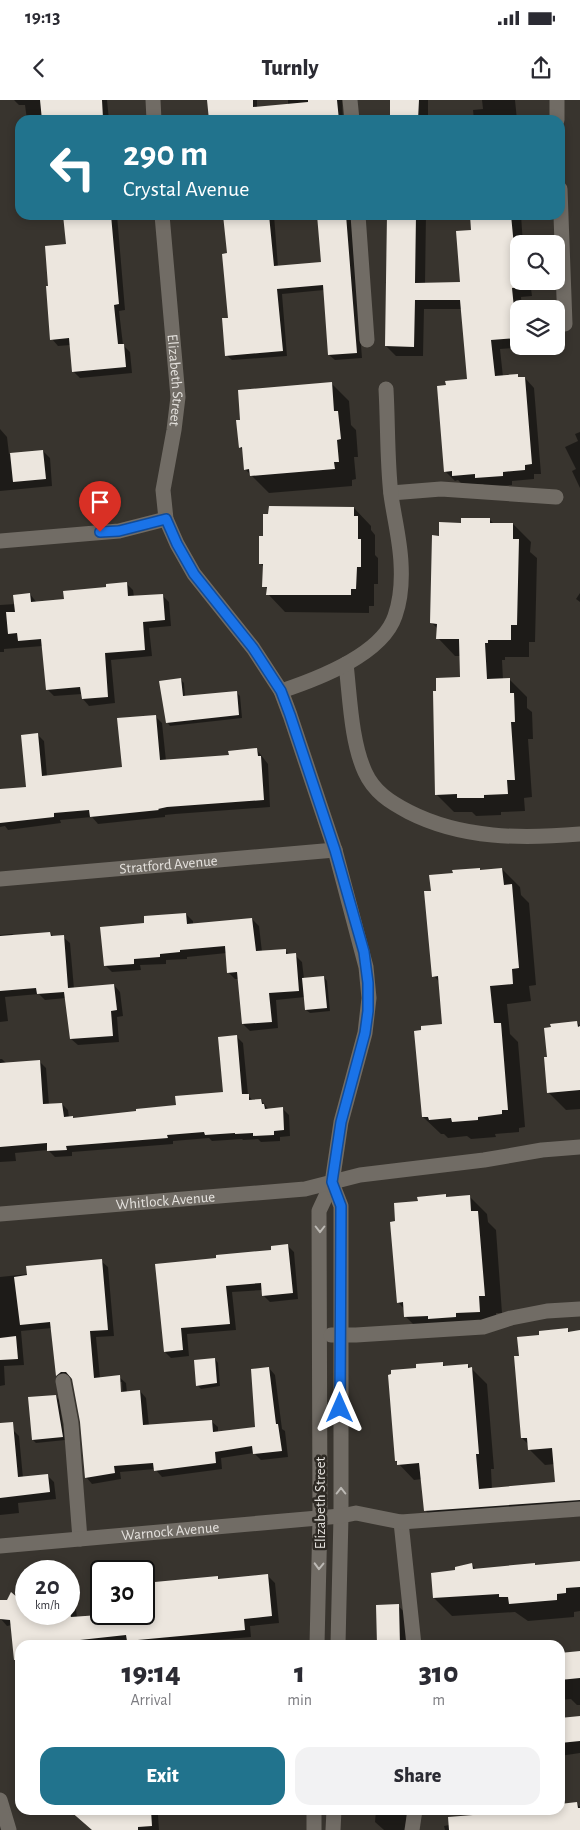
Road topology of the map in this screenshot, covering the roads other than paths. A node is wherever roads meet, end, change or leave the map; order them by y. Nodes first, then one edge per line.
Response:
1 (153, 100) edge
2 (350, 100) edge
3 (557, 100) edge
4 (154, 115) edge
5 (352, 115) edge
6 (557, 115) edge
7 (162, 220) edge
8 (358, 220) edge
9 (561, 220) edge
10 (564, 300) edge
11 (367, 340) dead end
12 (386, 389) dead end
13 (391, 493) junction
14 (556, 496) dead end
15 (166, 519) junction
16 (0, 541) edge
17 (346, 664) junction
18 (281, 691) junction
19 (580, 834) edge
20 (335, 850) junction
21 (0, 879) edge
22 (580, 1147) edge
23 (332, 1182) junction
24 (0, 1214) edge
25 (580, 1309) edge
26 (340, 1335) junction
27 (320, 1336) junction
28 (63, 1381) dead end
29 (580, 1509) edge
30 (341, 1516) junction
31 (320, 1518) junction
32 (401, 1522) junction
33 (80, 1539) junction
34 (0, 1546) edge
35 (318, 1640) edge
36 (338, 1640) edge
37 (413, 1640) edge
38 (0, 1800) edge
39 (314, 1815) edge
40 (334, 1815) edge
41 (414, 1815) edge
42 (9, 1830) edge
43 (314, 1830) edge
44 (333, 1830) edge
45 (412, 1830) edge

1 - 4 street
2 - 5 street
3 - 6 street
7 - 15 street, Elizabeth Street
8 - 11 street
9 - 10 street
12 - 13 street
13 - 14 street
13 - 17 street
15 - 16 street
15 - 18 street, Elizabeth Street
17 - 18 street
17 - 19 street
18 - 20 street, Elizabeth Street
20 - 21 street, Stratford Avenue
20 - 23 street, Elizabeth Street
22 - 23 street, Whitlock Avenue
23 - 24 street, Whitlock Avenue
23 - 26 street, Elizabeth Street
23 -> 27 street, Elizabeth Street
25 - 26 street
26 - 27 street
30 -> 26 street, Elizabeth Street
27 - 31 street, Elizabeth Street
28 - 33 street
29 - 32 street, Warnock Avenue
30 - 31 street, Warnock Avenue
30 - 32 street, Warnock Avenue
30 - 36 street, Elizabeth Street
31 - 33 street, Warnock Avenue
31 -> 35 street, Elizabeth Street
32 - 37 street
33 - 34 street, Warnock Avenue
38 - 42 street
39 - 43 street
40 - 44 street
41 - 45 street

